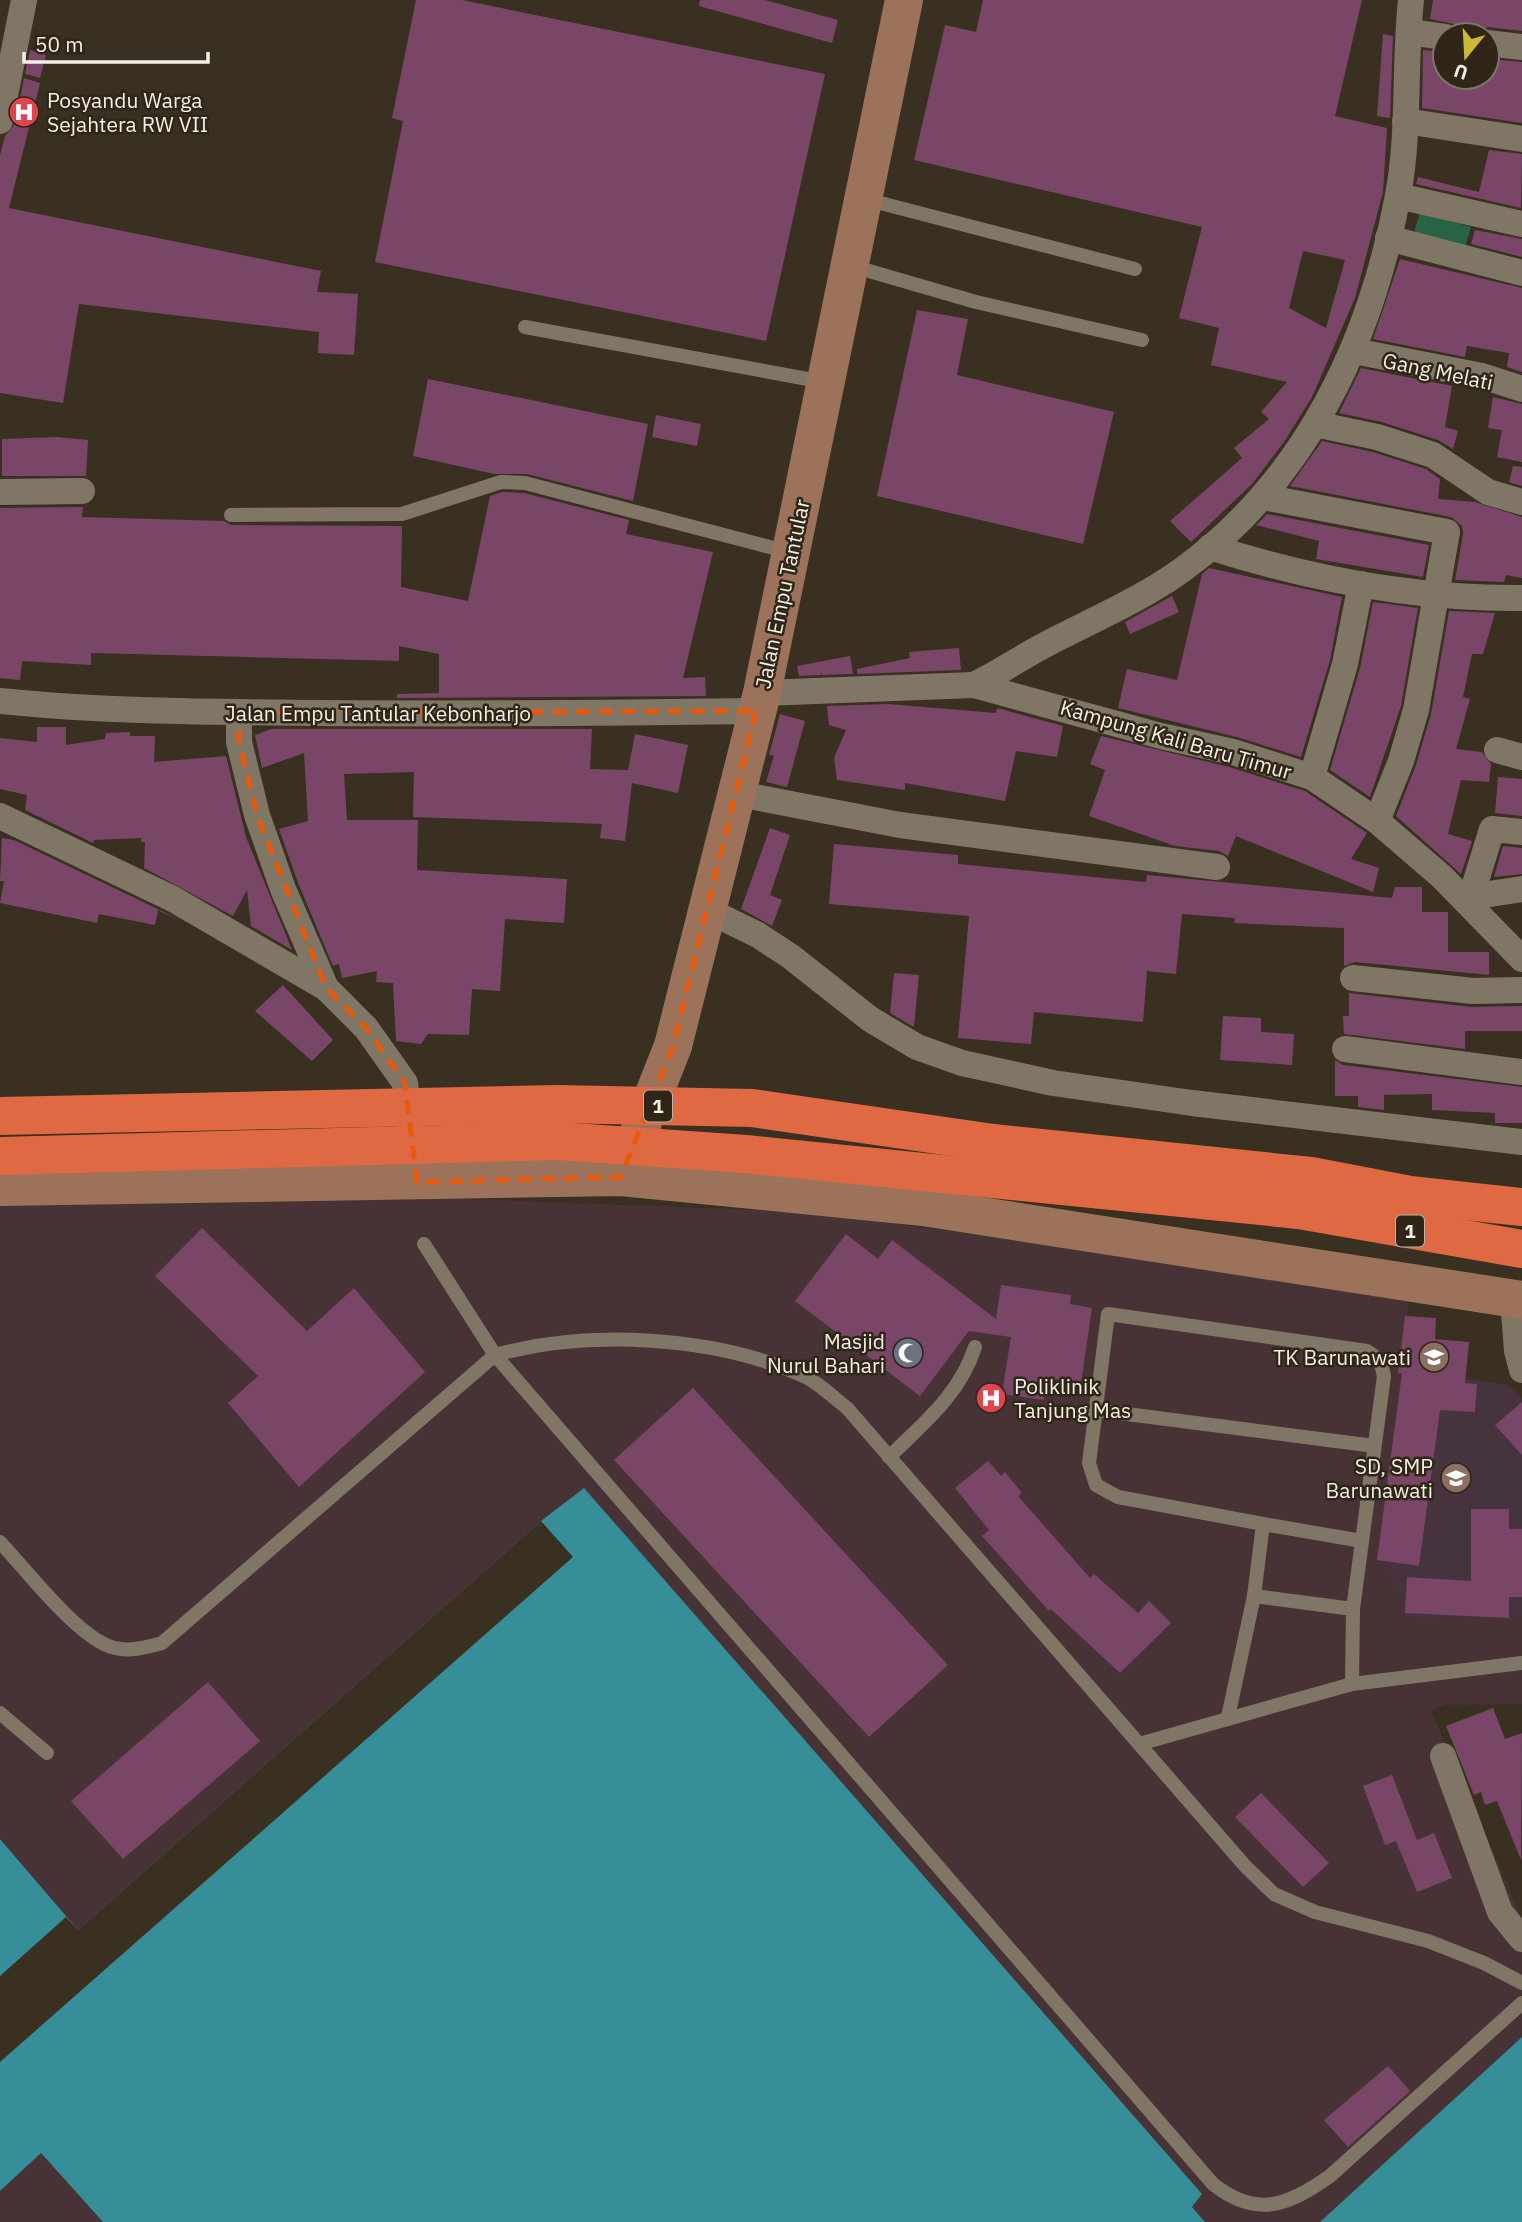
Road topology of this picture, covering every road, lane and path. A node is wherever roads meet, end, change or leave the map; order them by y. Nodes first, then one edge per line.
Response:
1 (904, 0) edge
2 (1411, 0) edge
3 (21, 1) edge
4 (1409, 32) junction
5 (1431, 35) edge
6 (1501, 45) edge
7 (1522, 47) edge
8 (0, 121) edge
9 (1405, 121) junction
10 (1522, 139) edge
11 (1398, 196) junction
12 (862, 198) junction
13 (1522, 223) edge
14 (1388, 237) junction
15 (848, 265) junction
16 (1135, 269) dead end
17 (1522, 273) edge
18 (525, 327) dead end
19 (1142, 340) dead end
20 (1354, 351) junction
21 (825, 382) junction
22 (1522, 389) edge
23 (1315, 424) junction
24 (82, 491) dead end
25 (0, 492) edge
26 (1263, 497) junction
27 (1522, 502) edge
28 (231, 515) dead end
29 (1210, 547) junction
30 (790, 552) junction
31 (1361, 584) junction
32 (1434, 595) junction
33 (1522, 598) edge
34 (974, 685) junction
35 (0, 701) edge
36 (759, 702) junction
37 (239, 713) junction
38 (1312, 777) junction
39 (734, 793) junction
40 (0, 816) edge
41 (1377, 821) junction
42 (1522, 832) edge
43 (1217, 867) dead end
44 (1522, 889) edge
45 (1467, 897) junction
46 (709, 911) junction
47 (1522, 959) edge
48 (1353, 978) dead end
49 (327, 988) junction
50 (1522, 990) edge
51 (1345, 1049) dead end
52 (1522, 1072) edge
53 (0, 1116) edge
54 (1522, 1142) edge
55 (0, 1156) edge
56 (621, 1177) junction
57 (417, 1182) junction
58 (0, 1186) edge
59 (1305, 1193) junction
60 (1522, 1207) edge
61 (424, 1244) dead end
62 (1522, 1249) edge
63 (1518, 1300) edge
64 (975, 1347) dead end
65 (495, 1354) junction
66 (1522, 1370) edge
67 (1096, 1410) junction
68 (1374, 1446) junction
69 (890, 1457) junction
70 (1263, 1524) junction
71 (1362, 1541) junction
72 (0, 1542) edge
73 (1254, 1596) junction
74 (1353, 1609) junction
75 (1522, 1663) edge
76 (1352, 1684) junction
77 (0, 1713) edge
78 (1228, 1717) junction
79 (1139, 1744) junction
80 (47, 1753) dead end
81 (1443, 1756) dead end
82 (1522, 1940) edge
83 (1522, 1983) edge
84 (1522, 2003) edge

1 - 12 street, Jalan Empu Tantular
2 - 4 street
3 - 8 street
4 - 5 street
4 - 9 street
6 - 7 street
9 - 10 street
9 - 11 street
11 - 13 street
11 - 14 street
12 - 15 street, Jalan Empu Tantular
12 - 16 lane
14 - 17 street
14 - 20 street
15 - 19 lane
15 - 21 street, Jalan Empu Tantular
18 - 21 lane
20 - 22 street, Gang Melati
20 - 23 street
21 - 30 street, Jalan Empu Tantular
23 - 26 street
23 - 27 street
24 - 25 street
26 - 29 street
26 - 32 street
28 - 30 lane
29 - 31 street
29 - 34 street
30 - 36 street, Jalan Empu Tantular
31 - 32 street
31 - 38 street
32 - 33 street
32 - 41 street
34 - 36 street, Kampung Kali Baru Timur
34 - 38 street, Kampung Kali Baru Timur
35 - 37 street, Jalan Empu Tantular Kebonharjo
36 - 37 street, Jalan Empu Tantular Kebonharjo
36 - 39 street, Jalan Empu Tantular
37 - 49 street
38 - 41 street, Kampung Kali Baru Timur
39 - 43 street
39 - 46 street, Jalan Empu Tantular
40 - 49 street
41 - 45 street, Kampung Kali Baru Timur
42 - 45 street
44 - 45 street
45 - 47 street, Kampung Kali Baru Timur
46 - 54 street
46 - 56 street, Jalan Empu Tantular
48 - 50 street
49 - 57 street
51 - 52 street
53 - 59 highway, 1
55 - 59 highway, 1
56 - 57 street
56 - 63 street
57 - 58 street
59 - 60 highway, 1
59 - 62 highway, 1
61 - 65 lane
63 - 66 street
64 - 69 lane
65 - 69 lane
65 - 72 lane
65 - 84 lane
67 - 68 lane
67 - 68 lane
67 - 70 lane
68 - 71 lane
69 - 79 lane
70 - 71 lane
70 - 73 lane
71 - 74 lane
73 - 74 lane
73 - 78 lane
74 - 76 lane
75 - 76 lane
76 - 78 lane
77 - 80 lane
78 - 79 lane
79 - 83 lane
81 - 82 street

